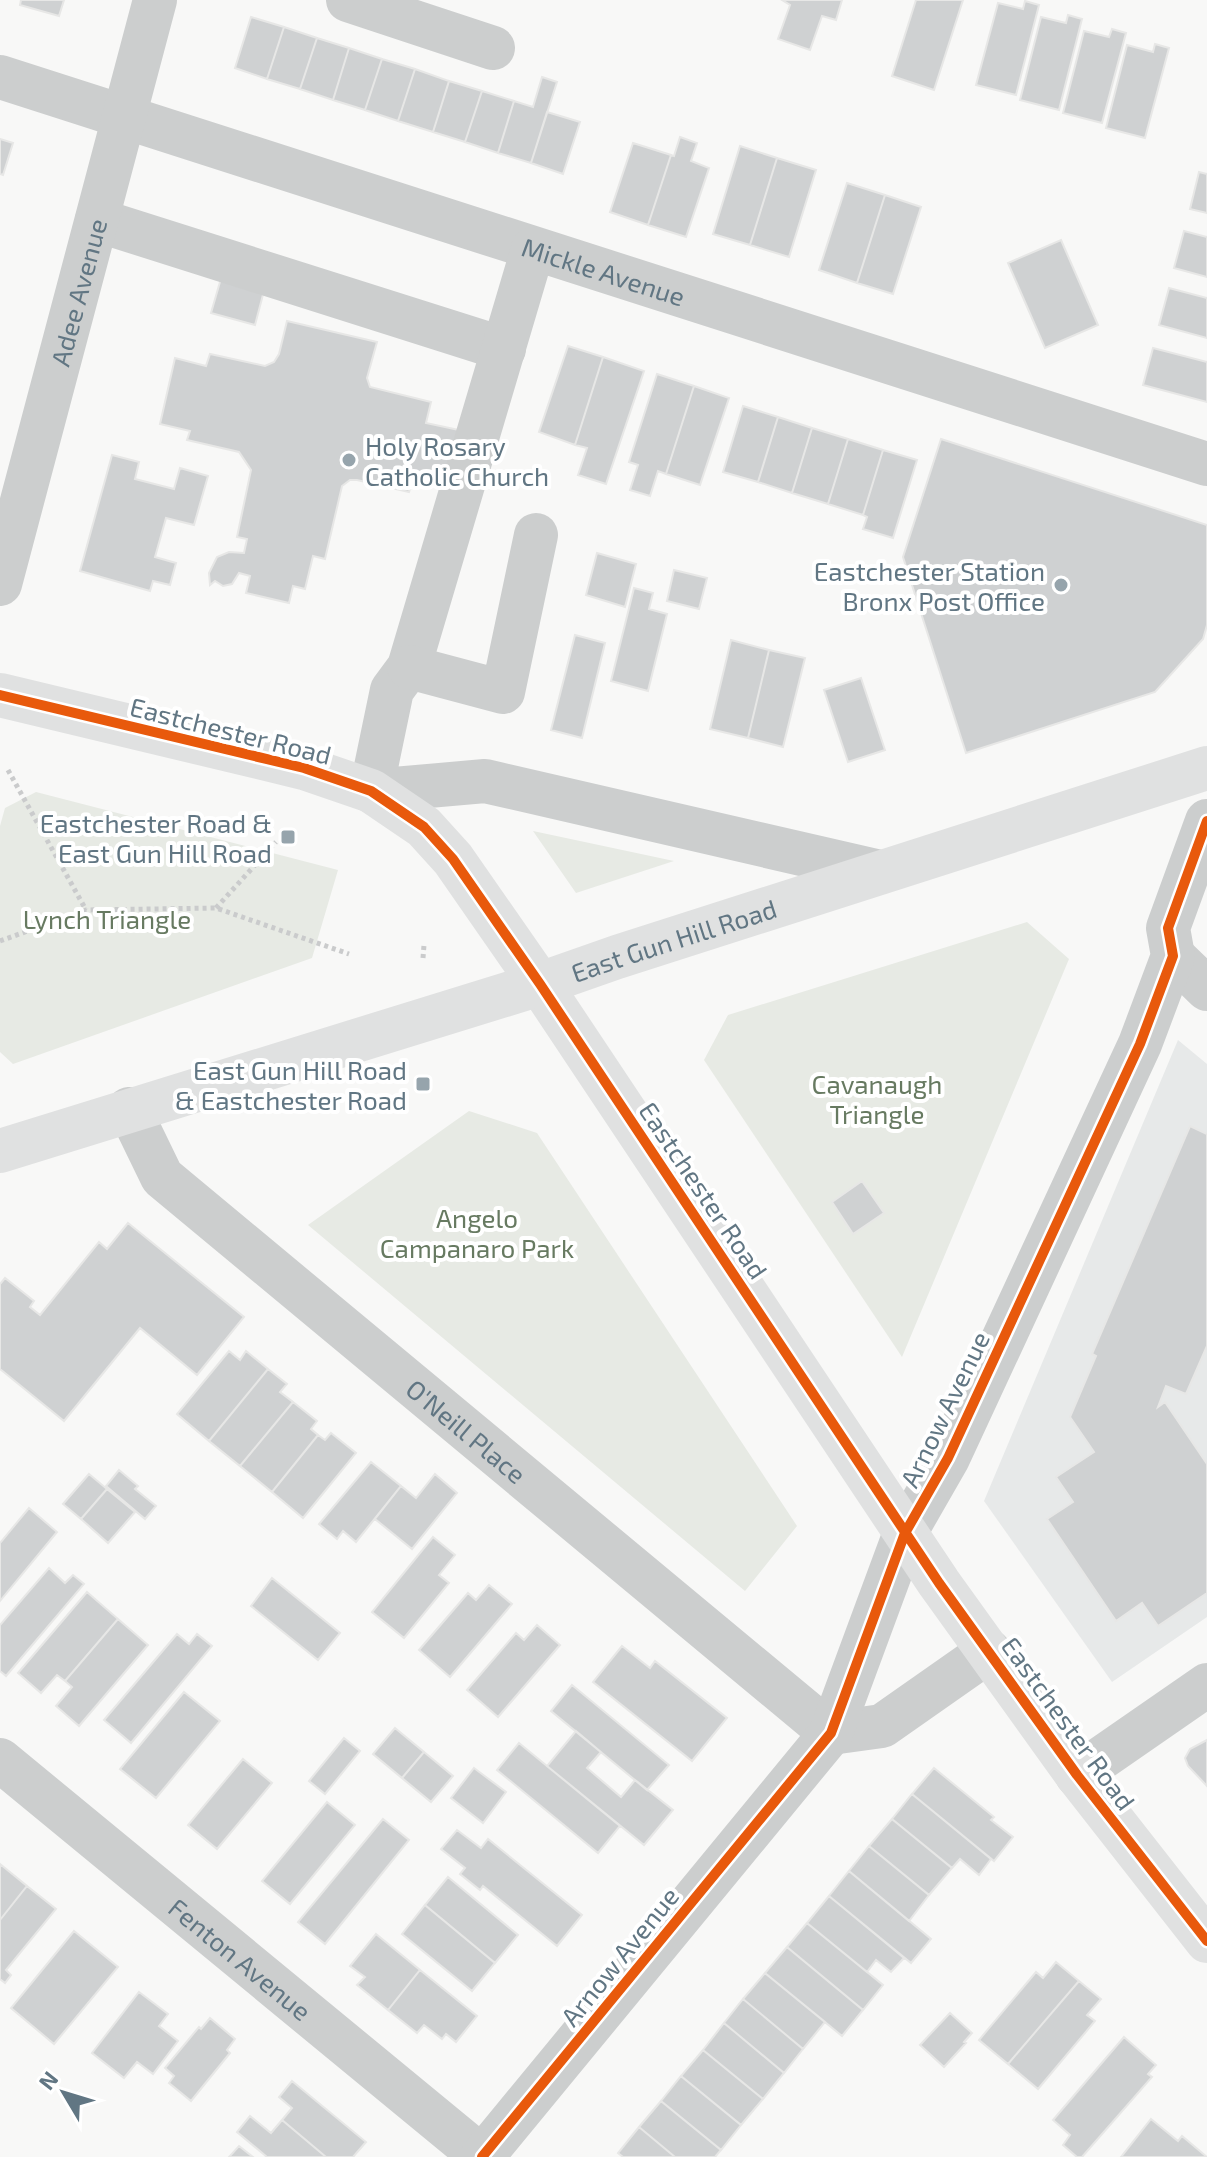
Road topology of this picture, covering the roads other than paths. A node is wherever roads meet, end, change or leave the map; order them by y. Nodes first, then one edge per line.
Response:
1 (155, 0) edge
2 (348, 0) edge
3 (493, 48) dead end
4 (0, 77) edge
5 (124, 117) junction
6 (97, 220) junction
7 (533, 249) junction
8 (504, 349) junction
9 (1207, 464) edge
10 (536, 535) dead end
11 (0, 584) edge
12 (409, 667) junction
13 (0, 695) edge
14 (1207, 768) edge
15 (371, 791) junction
16 (1207, 821) edge
17 (880, 872) junction
18 (1173, 956) junction
19 (540, 984) junction
20 (1207, 989) edge
21 (129, 1109) junction
22 (0, 1151) edge
23 (905, 1533) junction
24 (989, 1651) junction
25 (1207, 1685) edge
26 (831, 1733) junction
27 (0, 1760) edge
28 (1077, 1775) junction
29 (1207, 1941) edge
30 (482, 2157) edge

1 - 5 street, Adee Avenue
2 - 3 street
4 - 5 street, Mickle Avenue
5 - 6 street, Adee Avenue
5 - 7 street, Mickle Avenue
6 - 8 street
6 - 11 street, Adee Avenue
7 - 8 street
7 - 9 street, Mickle Avenue
8 - 12 street
10 - 12 street
12 - 15 street
13 - 15 main road, Eastchester Road
14 - 17 main road, East Gun Hill Road
15 - 17 street, Eastchester Road
15 - 19 main road, Eastchester Road
16 - 18 street, Arnow Avenue
17 - 19 main road, East Gun Hill Road
18 - 20 street
18 - 23 street, Arnow Avenue
19 - 21 main road, East Gun Hill Road
19 - 23 main road, Eastchester Road
21 - 22 main road, East Gun Hill Road
21 - 26 street, O'Neill Place
23 - 24 main road, Eastchester Road
23 - 26 street, Arnow Avenue
24 - 26 street
24 - 28 main road, Eastchester Road
25 - 28 street
26 - 30 street, Arnow Avenue
27 - 30 street, Fenton Avenue
28 - 29 main road, Eastchester Road

